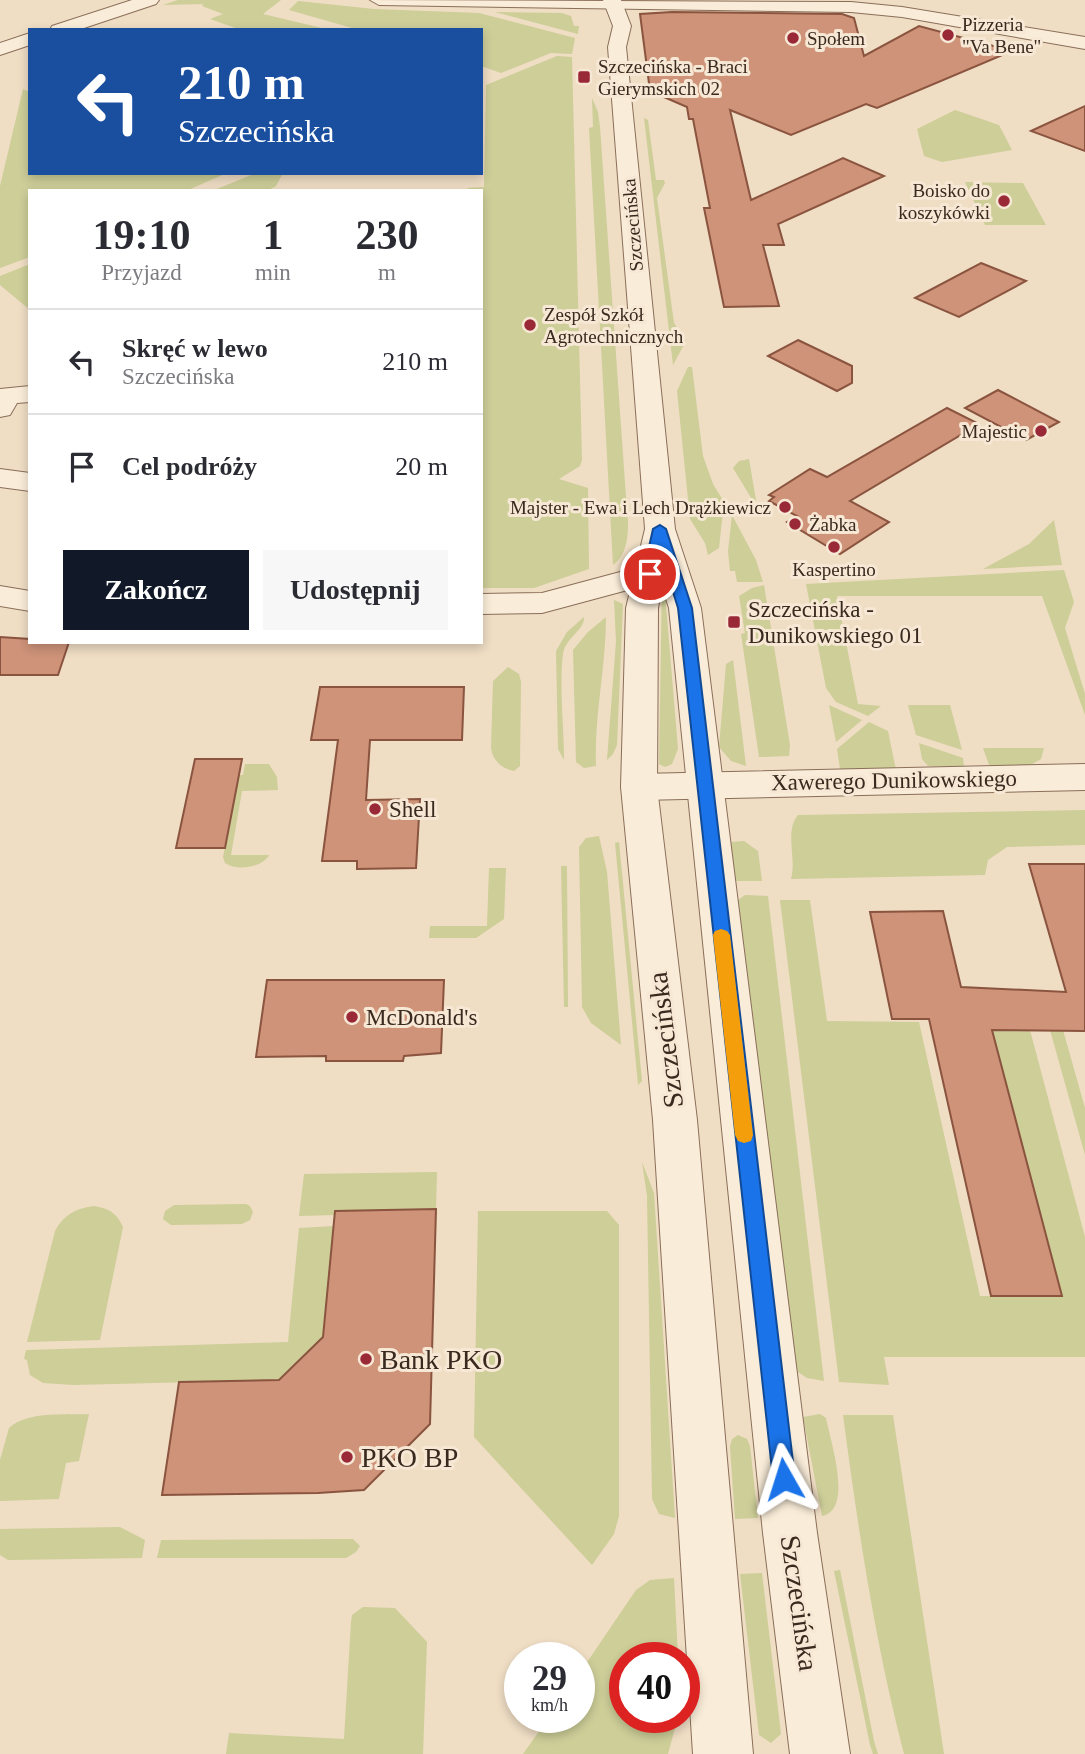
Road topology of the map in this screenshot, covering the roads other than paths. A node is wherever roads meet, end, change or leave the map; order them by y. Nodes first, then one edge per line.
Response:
1 (116, 0) edge
2 (379, 0) edge
3 (143, 2) edge
4 (569, 2) edge
5 (612, 2) edge
6 (860, 4) edge
7 (65, 28) edge
8 (28, 40) edge
9 (1085, 43) edge
10 (0, 49) edge
11 (28, 394) edge
12 (0, 409) edge
13 (0, 478) edge
14 (28, 482) edge
15 (660, 529) junction
16 (650, 574) junction
17 (0, 596) edge
18 (28, 601) edge
19 (483, 604) edge
20 (1085, 776) edge
21 (704, 784) junction
22 (639, 788) junction
23 (723, 1754) edge
24 (820, 1754) edge

1 - 3 street
2 - 4 street
3 - 7 street
4 - 5 street
5 - 6 street
5 - 15 street, Szczecińska
6 - 9 street
8 - 10 street
11 - 12 street
13 - 14 street
15 - 16 street, Szczecińska
15 - 21 street, Szczecińska
16 - 19 street
16 - 22 street, Szczecińska
17 - 18 street
20 - 21 street, Xawerego Dunikowskiego
21 - 22 street
21 - 24 street, Szczecińska
22 - 23 street, Szczecińska

